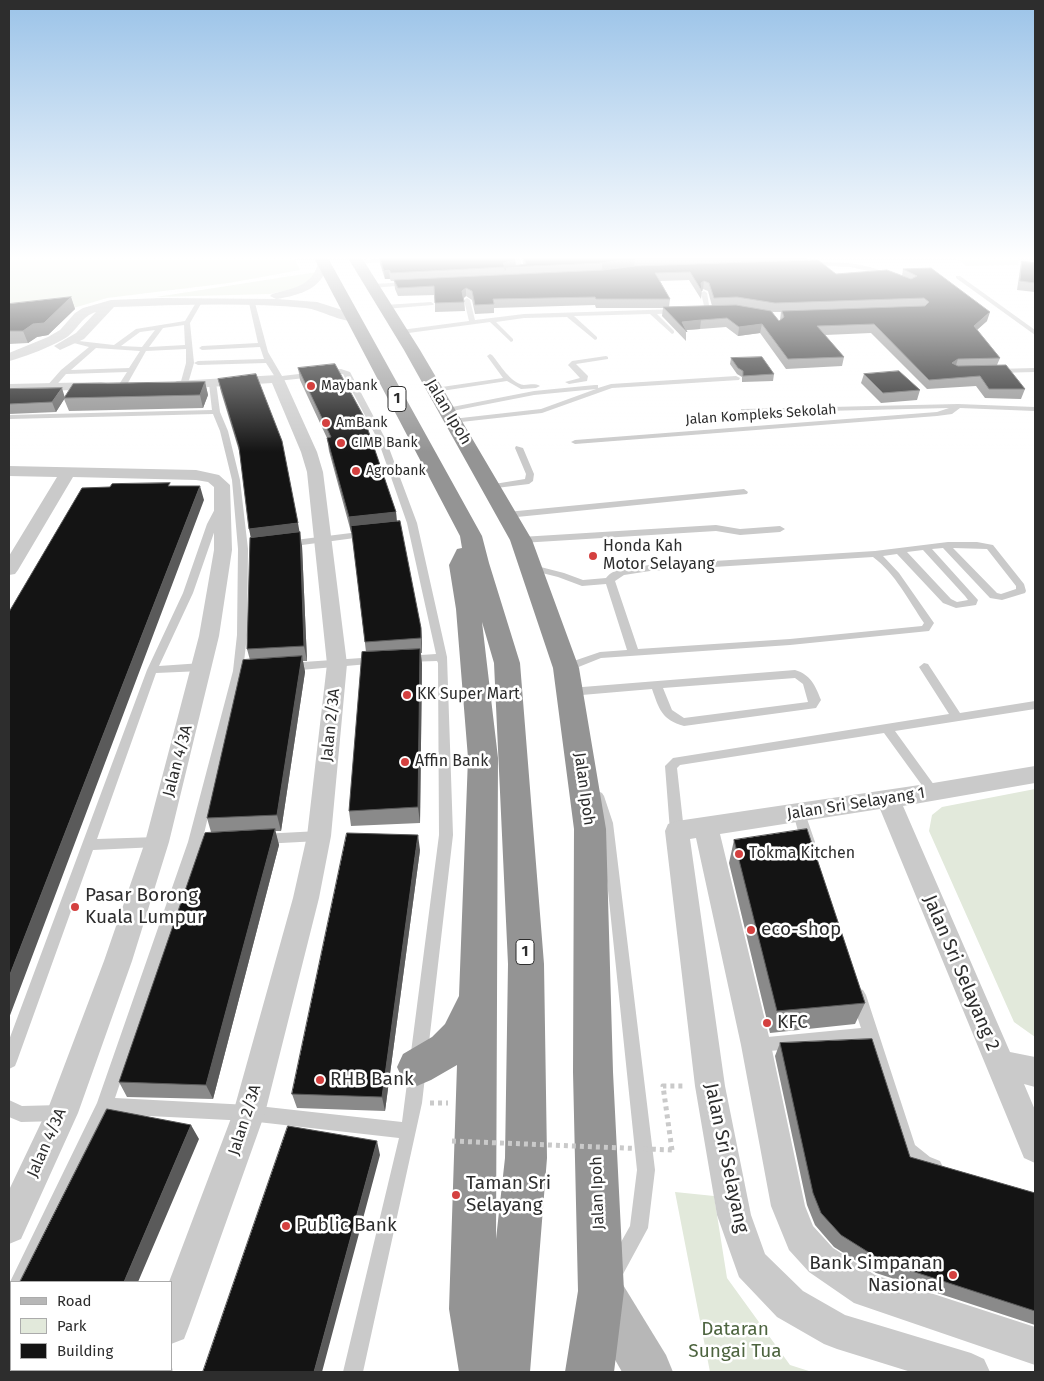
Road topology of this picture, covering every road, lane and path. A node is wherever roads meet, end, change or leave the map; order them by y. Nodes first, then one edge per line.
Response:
1 (73, 322) edge
2 (93, 322) edge
3 (256, 322) edge
4 (356, 322) edge
5 (395, 322) edge
6 (469, 322) edge
7 (493, 322) edge
8 (578, 322) edge
9 (662, 322) edge
10 (1020, 322) edge
11 (187, 323) joint
12 (161, 326) junction
13 (401, 332) junction
14 (672, 332) edge
15 (1035, 333) edge
16 (595, 338) dead end
17 (511, 340) dead end
18 (72, 341) junction
19 (261, 345) junction
20 (94, 346) junction
21 (189, 347) junction
22 (114, 348) junction
23 (202, 348) dead end
24 (144, 349) junction
25 (9, 352) edge
26 (24, 352) junction
27 (490, 356) dead end
28 (9, 357) edge
29 (606, 358) dead end
30 (198, 364) dead end
31 (9, 365) edge
32 (131, 370) junction
33 (1035, 370) edge
34 (991, 371) edge
35 (64, 372) junction
36 (275, 373) junction
37 (736, 378) edge
38 (508, 379) junction
39 (213, 384) junction
40 (166, 385) edge
41 (184, 385) junction
42 (122, 386) junction
43 (140, 386) edge
44 (611, 386) junction
45 (50, 387) junction
46 (9, 388) edge
47 (434, 390) junction
48 (958, 406) junction
49 (65, 408) edge
50 (1035, 409) edge
51 (744, 411) dead end
52 (216, 412) junction
53 (59, 416) junction
54 (449, 416) junction
55 (9, 418) edge
56 (575, 442) dead end
57 (519, 448) dead end
58 (9, 471) edge
59 (68, 472) junction
60 (491, 487) junction
61 (744, 492) dead end
62 (223, 500) junction
63 (507, 515) junction
64 (780, 528) dead end
65 (378, 533) edge
66 (471, 536) junction
67 (323, 539) junction
68 (278, 545) edge
69 (946, 546) junction
70 (927, 549) junction
71 (900, 551) junction
72 (525, 553) junction
73 (875, 554) junction
74 (9, 570) edge
75 (610, 581) junction
76 (634, 654) junction
77 (442, 656) junction
78 (337, 664) junction
79 (202, 667) junction
80 (924, 667) dead end
81 (278, 668) edge
82 (152, 670) junction
83 (656, 684) junction
84 (570, 695) junction
85 (1035, 704) edge
86 (957, 717) junction
87 (888, 728) junction
88 (1035, 774) edge
89 (933, 792) junction
90 (888, 799) junction
91 (799, 813) junction
92 (692, 829) junction
93 (319, 836) junction
94 (252, 839) edge
95 (156, 842) junction
96 (87, 845) junction
97 (814, 859) edge
98 (852, 979) edge
99 (478, 992) junction
100 (870, 1035) junction
101 (756, 1045) junction
102 (9, 1061) edge
103 (999, 1064) junction
104 (417, 1066) junction
105 (1035, 1072) edge
106 (663, 1086) dead end
107 (104, 1106) junction
108 (9, 1108) edge
109 (62, 1113) junction
110 (249, 1114) junction
111 (409, 1131) junction
112 (452, 1141) dead end
113 (1035, 1147) edge
114 (953, 1173) edge
115 (9, 1227) edge
116 (19, 1281) edge
117 (601, 1291) junction
118 (172, 1323) edge
119 (1035, 1346) edge
120 (353, 1372) edge
121 (484, 1372) edge
122 (506, 1372) edge
123 (590, 1372) edge
124 (649, 1372) edge
125 (971, 1372) edge

1 - 26 street
2 - 18 street
3 - 19 lane
4 - 66 highway, 1
5 - 13 highway, Jalan Ipoh / 1
6 - 13 lane
7 - 17 lane
8 - 16 lane
9 - 14 lane
10 - 15 lane
11 - 12 lane
11 - 21 lane
12 - 22 lane
12 - 24 lane
13 - 47 highway, Jalan Ipoh / 1
18 - 20 lane
18 - 31 street
19 - 23 lane
19 - 36 lane
20 - 22 lane
20 - 35 lane
21 - 24 lane
21 - 41 lane
22 - 24 lane
24 - 32 lane
25 - 26 lane
26 - 28 street
27 - 38 lane
29 - 38 lane
30 - 36 lane
32 - 35 lane
32 - 42 lane
33 - 34 lane
35 - 45 lane
36 - 39 street
36 - 67 street, Jalan 2/3A
36 - 77 lane
37 - 44 lane
38 - 47 lane
39 - 41 street
39 - 52 lane
40 - 41 street
42 - 43 street
42 - 45 street
44 - 54 lane
44 - 54 lane
45 - 46 street
47 - 54 highway, Jalan Ipoh / 1
48 - 50 lane
48 - 51 lane
48 - 56 lane, Jalan Kompleks Sekolah
49 - 53 lane
52 - 53 lane
52 - 107 lane
53 - 55 lane
54 - 60 highway, Jalan Ipoh / 1
57 - 60 lane
58 - 59 street, Jalan 4/3A
59 - 62 street, Jalan 4/3A
59 - 74 street
60 - 63 highway, Jalan Ipoh / 1
61 - 63 lane
62 - 79 street, Jalan 4/3A
62 - 82 lane
63 - 72 highway, Jalan Ipoh / 1
64 - 72 lane
65 - 67 lane
66 - 99 highway
66 - 122 highway, 1
67 - 68 lane
67 - 78 street, Jalan 2/3A
69 - 69 lane
69 - 70 lane
70 - 71 lane
70 - 71 lane
71 - 73 lane
72 - 75 lane
72 - 84 highway, Jalan Ipoh / 1
73 - 75 lane
73 - 76 lane
75 - 76 lane
76 - 84 lane
77 - 78 lane
77 - 104 lane
78 - 81 lane
78 - 93 street, Jalan 2/3A
79 - 82 lane
79 - 95 street, Jalan 4/3A
80 - 86 lane
82 - 96 lane
83 - 83 lane
83 - 84 lane
84 - 117 highway, Jalan Ipoh / 1
85 - 86 lane
86 - 87 lane
87 - 89 lane
87 - 92 lane
88 - 89 street, Jalan Sri Selayang 1
89 - 90 street, Jalan Sri Selayang 1
90 - 91 street, Jalan Sri Selayang 1
90 - 103 street, Jalan Sri Selayang 2
91 - 92 street, Jalan Sri Selayang 1
91 - 97 lane
92 - 101 street
92 - 125 street, Jalan Sri Selayang
93 - 94 lane
93 - 110 street, Jalan 2/3A
95 - 96 lane
95 - 109 street, Jalan 4/3A
96 - 102 lane
98 - 100 lane
99 - 104 highway
99 - 121 highway
100 - 101 lane
100 - 114 lane
101 - 119 street
103 - 105 street
103 - 113 street, Jalan Sri Selayang 2
104 - 111 lane
106 - 112 path, bridge
107 - 110 lane
107 - 116 lane
108 - 109 lane
109 - 115 street, Jalan 4/3A
110 - 111 lane
110 - 118 street, Jalan 2/3A
111 - 120 lane
117 - 123 highway, Jalan Ipoh / 1
117 - 124 main road

